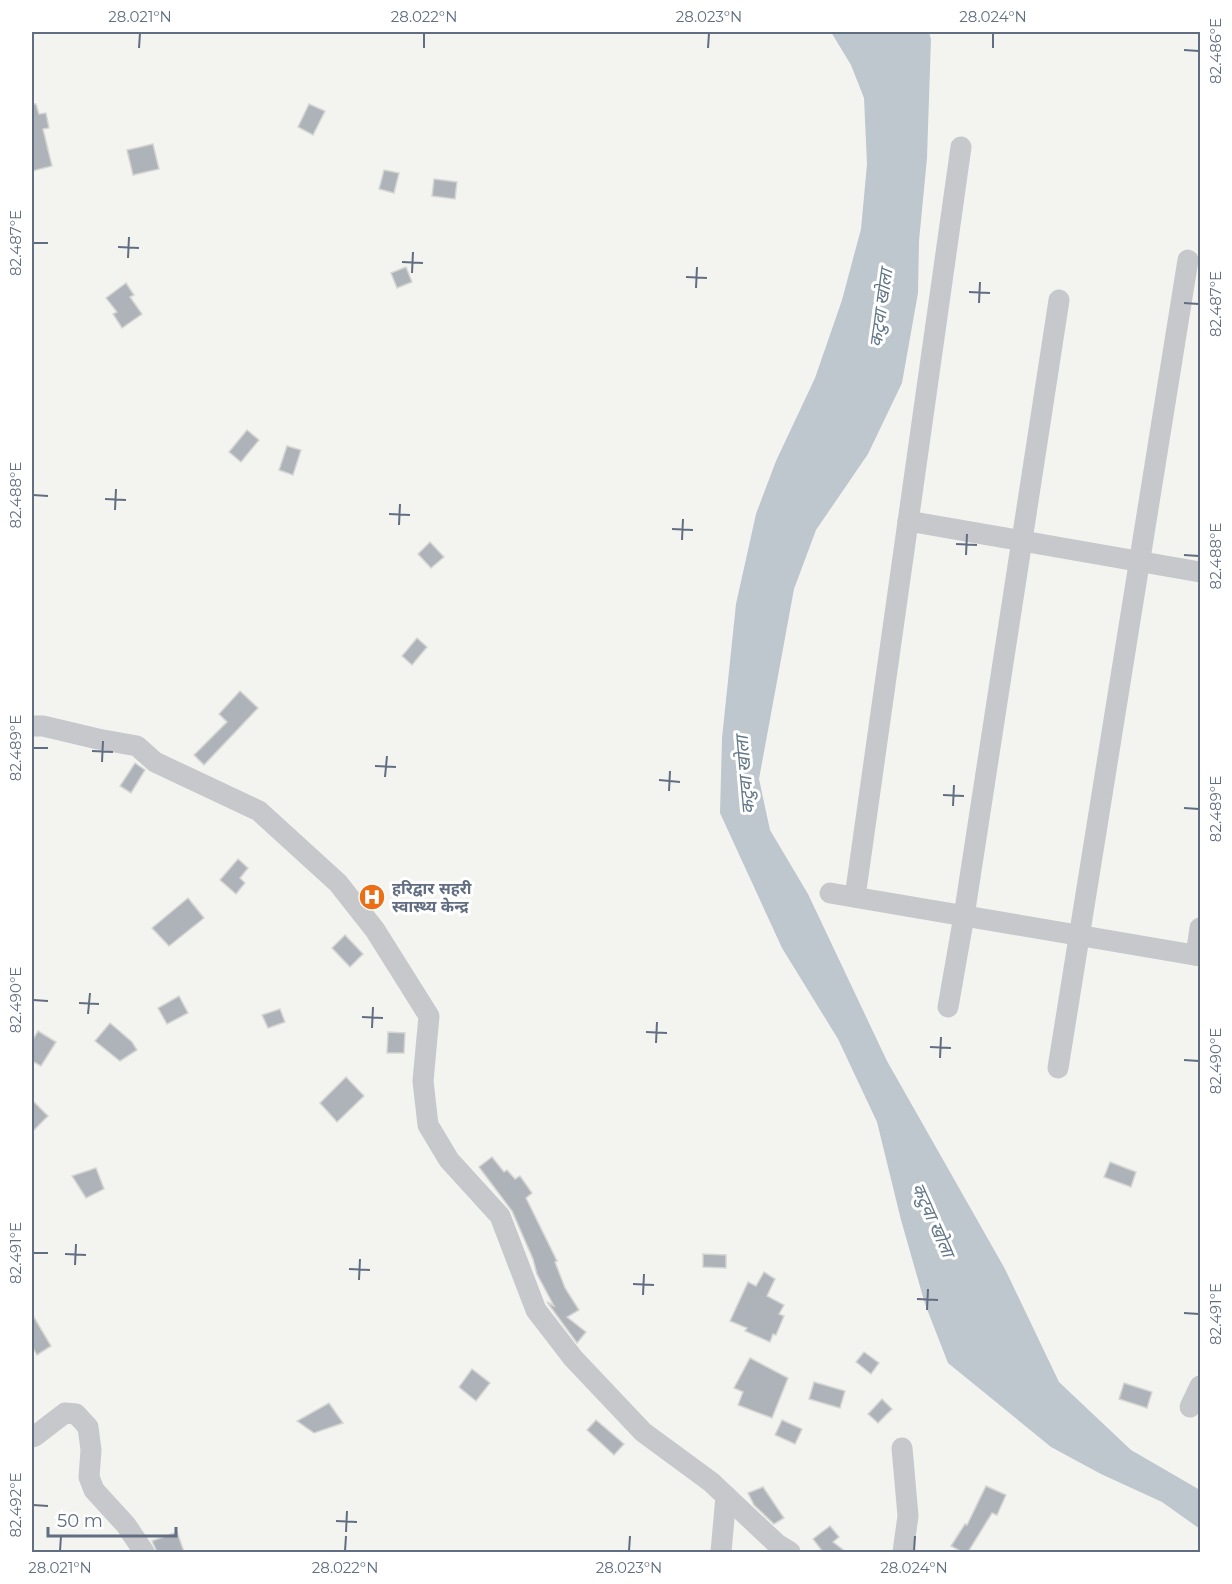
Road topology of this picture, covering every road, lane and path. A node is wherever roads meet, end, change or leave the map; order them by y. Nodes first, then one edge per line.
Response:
1 (961, 147) dead end
2 (1188, 260) dead end
3 (1059, 300) dead end
4 (908, 521) junction
5 (1022, 541) junction
6 (1139, 561) junction
7 (1200, 572) edge
8 (32, 726) edge
9 (830, 893) dead end
10 (855, 897) junction
11 (964, 916) junction
12 (1200, 928) edge
13 (1079, 935) junction
14 (1198, 956) edge
15 (948, 1007) dead end
16 (1058, 1068) dead end
17 (1200, 1386) edge
18 (1190, 1407) dead end
19 (32, 1437) edge
20 (902, 1448) dead end
21 (726, 1496) junction
22 (144, 1552) edge
23 (721, 1552) edge
24 (790, 1552) edge
25 (903, 1552) edge

1 - 4 street
2 - 6 street
3 - 5 street
4 - 5 street
4 - 10 street
5 - 6 street
5 - 11 street
6 - 7 street
6 - 13 street
8 - 21 street
9 - 10 street
10 - 11 street
11 - 13 street
11 - 15 street
12 - 14 street
13 - 14 street
13 - 16 street
17 - 18 street
19 - 22 street
20 - 25 street
21 - 23 street
21 - 24 street

